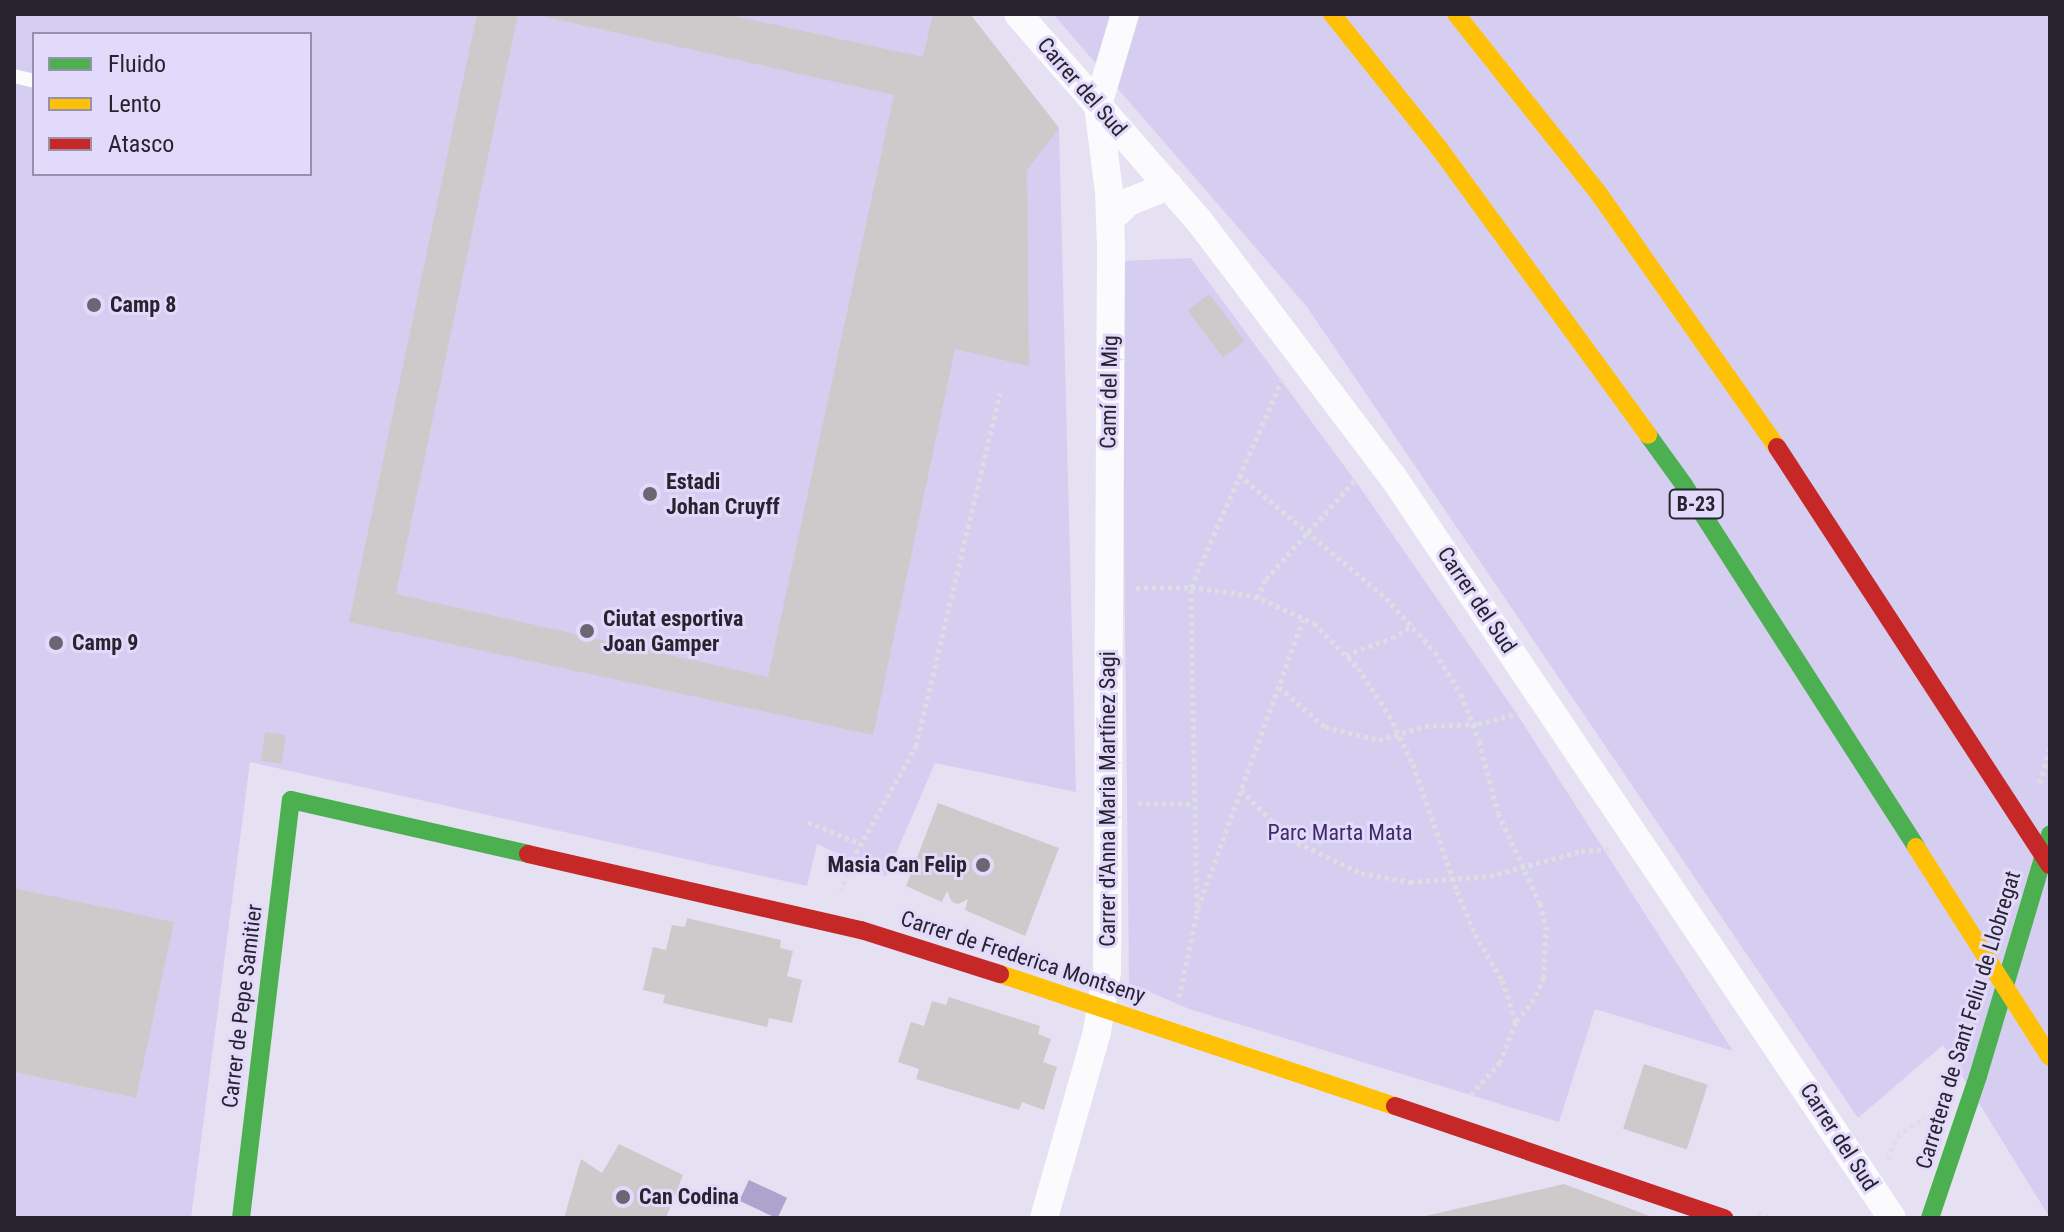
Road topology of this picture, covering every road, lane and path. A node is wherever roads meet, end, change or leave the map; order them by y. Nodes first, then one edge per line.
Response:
1 (1018, 14) edge
2 (1125, 14) edge
3 (1332, 14) edge
4 (1456, 14) edge
5 (1098, 105) junction
6 (1169, 186) junction
7 (1110, 220) junction
8 (1304, 357) junction
9 (1000, 393) dead end
10 (1379, 458) junction
11 (1238, 475) junction
12 (1309, 532) junction
13 (1108, 575) junction
14 (1191, 587) junction
15 (1257, 598) junction
16 (1303, 619) junction
17 (1413, 625) junction
18 (1346, 655) junction
19 (1279, 687) junction
20 (1544, 699) junction
21 (1472, 723) junction
22 (1400, 736) junction
23 (1241, 790) junction
24 (291, 800) joint
25 (1108, 801) junction
26 (1193, 804) junction
27 (808, 822) dead end
28 (1636, 834) junction
29 (2042, 836) edge
30 (861, 844) junction
31 (2050, 857) edge
32 (852, 860) dead end
33 (2050, 865) edge
34 (1522, 868) junction
35 (1454, 882) junction
36 (1197, 913) junction
37 (1101, 1009) junction
38 (1516, 1022) junction
39 (1171, 1029) junction
40 (2048, 1054) edge
41 (1457, 1127) junction
42 (241, 1218) edge
43 (1044, 1218) edge
44 (1724, 1218) edge
45 (1892, 1218) edge
46 (1930, 1218) edge

1 - 5 street, Carrer del Sud
2 - 5 street, Camí del Mig
3 - 40 main road, B-23
4 - 29 main road
5 - 6 street, Carrer del Sud
5 - 7 street, Camí del Mig
6 - 7 street
6 - 8 street, Carrer del Sud
7 - 13 street, Camí del Mig
8 - 10 street, Carrer del Sud
8 - 11 path
9 - 30 path
10 - 12 path
10 - 20 street, Carrer del Sud
11 - 12 path
11 - 14 path
12 - 15 path
12 - 17 path
13 - 14 path
13 - 25 street, Carrer d'Anna Maria Martínez Sagi
14 - 15 path
14 - 26 path
15 - 16 path
16 - 18 path
16 - 19 path
17 - 18 path
17 - 21 path
18 - 22 path
19 - 22 path
19 - 23 path
20 - 21 path
20 - 28 street, Carrer del Sud
21 - 22 path
21 - 34 path
22 - 35 path
23 - 35 path
23 - 36 path
24 - 37 main road, Carrer de Frederica Montseny
24 - 42 main road, Carrer de Pepe Samitier
25 - 26 path
25 - 37 street, Carrer d'Anna Maria Martínez Sagi
26 - 36 path
27 - 30 path
28 - 34 path
28 - 45 street, Carrer del Sud
29 - 31 main road
29 - 33 main road
29 - 46 main road, Carretera de Sant Feliu de Llobregat
30 - 32 path
34 - 35 path
34 - 38 path
35 - 38 path
36 - 39 path
37 - 39 main road, Carrer de Frederica Montseny
37 - 43 street, Carrer d'Anna Maria Martínez Sagi
38 - 41 path
39 - 41 main road, Carrer de Frederica Montseny
41 - 44 main road, Carrer de Frederica Montseny

